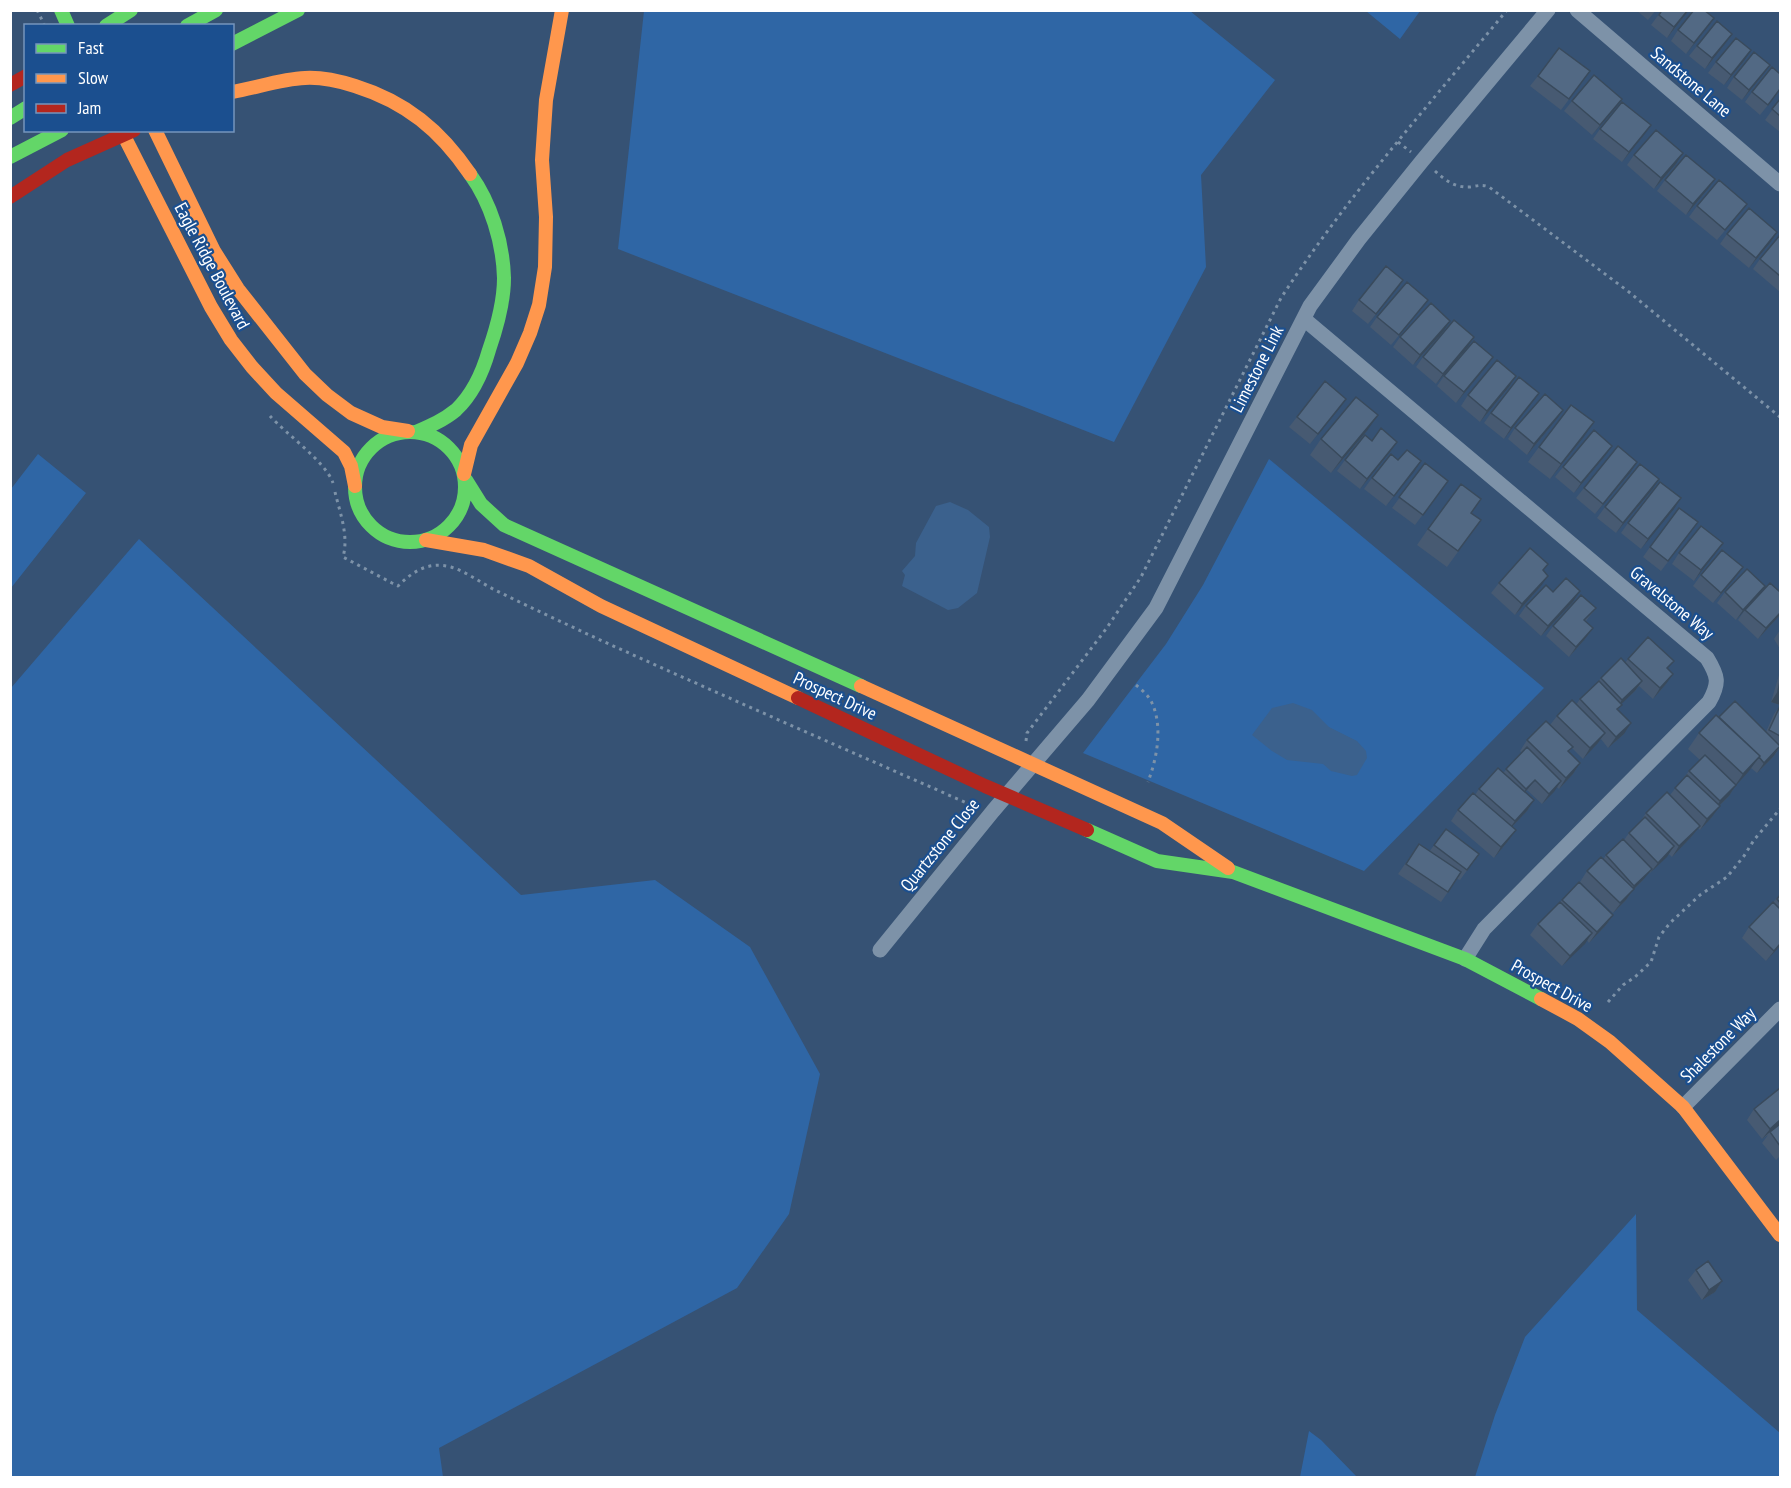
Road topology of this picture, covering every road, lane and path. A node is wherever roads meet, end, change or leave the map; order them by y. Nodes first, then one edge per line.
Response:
1 (37, 10) edge
2 (61, 10) edge
3 (131, 10) edge
4 (216, 10) edge
5 (298, 10) edge
6 (562, 10) edge
7 (1548, 10) edge
8 (1577, 10) edge
9 (103, 23) edge
10 (44, 24) edge
11 (67, 24) edge
12 (191, 24) edge
13 (234, 43) edge
14 (24, 77) edge
15 (10, 85) edge
16 (234, 92) edge
17 (24, 109) edge
18 (10, 118) edge
19 (58, 132) edge
20 (122, 132) edge
21 (130, 132) edge
22 (156, 132) edge
23 (1398, 142) dead end
24 (10, 157) edge
25 (1422, 161) junction
26 (1780, 184) edge
27 (10, 197) edge
28 (1304, 319) junction
29 (1780, 417) edge
30 (412, 431) junction
31 (465, 477) junction
32 (355, 486) junction
33 (426, 540) junction
34 (346, 559) dead end
35 (1136, 685) dead end
36 (1032, 766) junction
37 (1148, 782) dead end
38 (1008, 795) junction
39 (1780, 809) edge
40 (924, 868) dead end
41 (1233, 872) junction
42 (880, 950) dead end
43 (1465, 959) junction
44 (1608, 1002) dead end
45 (1780, 1010) edge
46 (1683, 1107) junction
47 (1780, 1235) edge

1 - 10 path
2 - 11 street
3 - 9 street
4 - 12 street
5 - 13 street
6 - 31 street
7 - 25 street, Limestone Link
8 - 26 street, Sandstone Lane
14 - 15 street
16 - 30 street
17 - 18 street
19 - 24 street
20 - 32 street, Eagle Ridge Boulevard
21 - 27 street
22 - 30 street, Eagle Ridge Boulevard
23 - 25 path
25 - 28 street, Limestone Link
25 - 29 path
28 - 36 street, Limestone Link
28 - 43 street, Gravelstone Way
30 - 31 street
30 - 32 street
31 - 33 street
31 - 36 street, Prospect Drive
32 - 33 street
33 - 38 street, Prospect Drive
34 - 40 path
35 - 37 path
36 - 38 street, Quartzstone Close
36 - 41 street, Prospect Drive
38 - 41 street, Prospect Drive
38 - 42 street, Quartzstone Close
39 - 44 path
41 - 43 street, Prospect Drive
43 - 46 street, Prospect Drive
45 - 46 street, Shalestone Way
46 - 47 street, Prospect Drive

